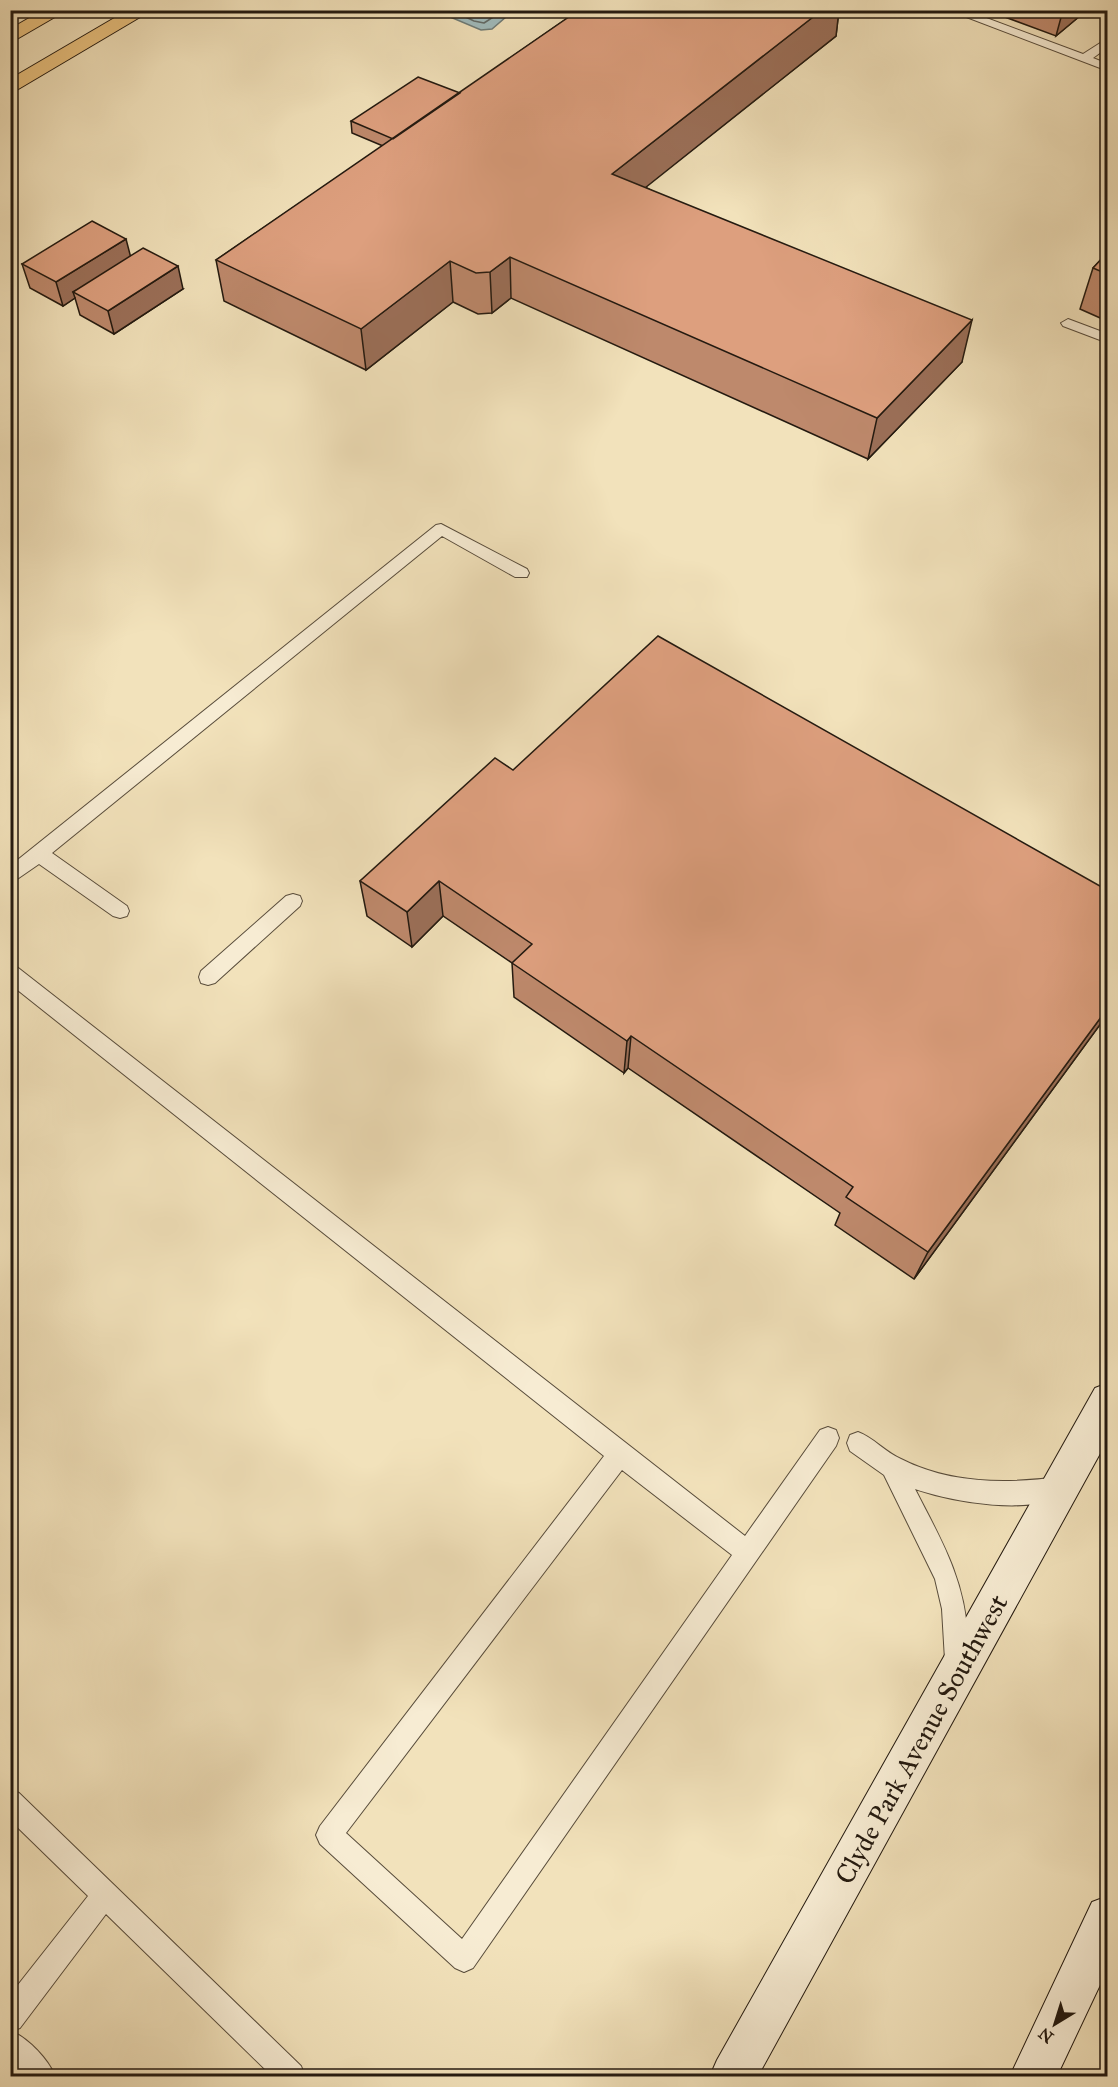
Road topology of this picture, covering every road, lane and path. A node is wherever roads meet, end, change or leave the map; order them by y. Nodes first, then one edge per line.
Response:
1 (58, 10) edge
2 (143, 10) edge
3 (953, 10) edge
4 (10, 37) edge
5 (1107, 41) edge
6 (1084, 59) junction
7 (1107, 68) edge
8 (10, 88) edge
9 (1068, 323) dead end
10 (1107, 339) edge
11 (521, 573) dead end
12 (39, 854) junction
13 (10, 877) edge
14 (293, 901) dead end
15 (120, 911) dead end
16 (10, 973) edge
17 (208, 977) dead end
18 (1107, 1401) edge
19 (828, 1438) dead end
20 (858, 1443) dead end
21 (620, 1454) junction
22 (892, 1467) junction
23 (1059, 1488) junction
24 (748, 1552) junction
25 (956, 1676) junction
26 (10, 1802) edge
27 (105, 1895) junction
28 (1107, 1918) edge
29 (10, 2018) edge
30 (10, 2044) edge
31 (42, 2076) edge
32 (291, 2076) edge
33 (733, 2076) edge
34 (1033, 2076) edge

1 - 4 highway
2 - 8 highway
3 - 6 lane
5 - 6 lane
6 - 7 lane
9 - 10 lane
11 - 12 lane
12 - 13 lane
12 - 15 lane
14 - 17 lane
16 - 21 lane
18 - 23 main road, Clyde Park Avenue Southwest
19 - 24 lane
20 - 22 lane
21 - 24 lane
21 - 24 lane
22 - 23 lane
22 - 25 lane
23 - 25 main road, Clyde Park Avenue Southwest
25 - 33 main road, Clyde Park Avenue Southwest
26 - 27 lane
27 - 29 lane
27 - 32 lane
28 - 34 main road
30 - 31 lane

